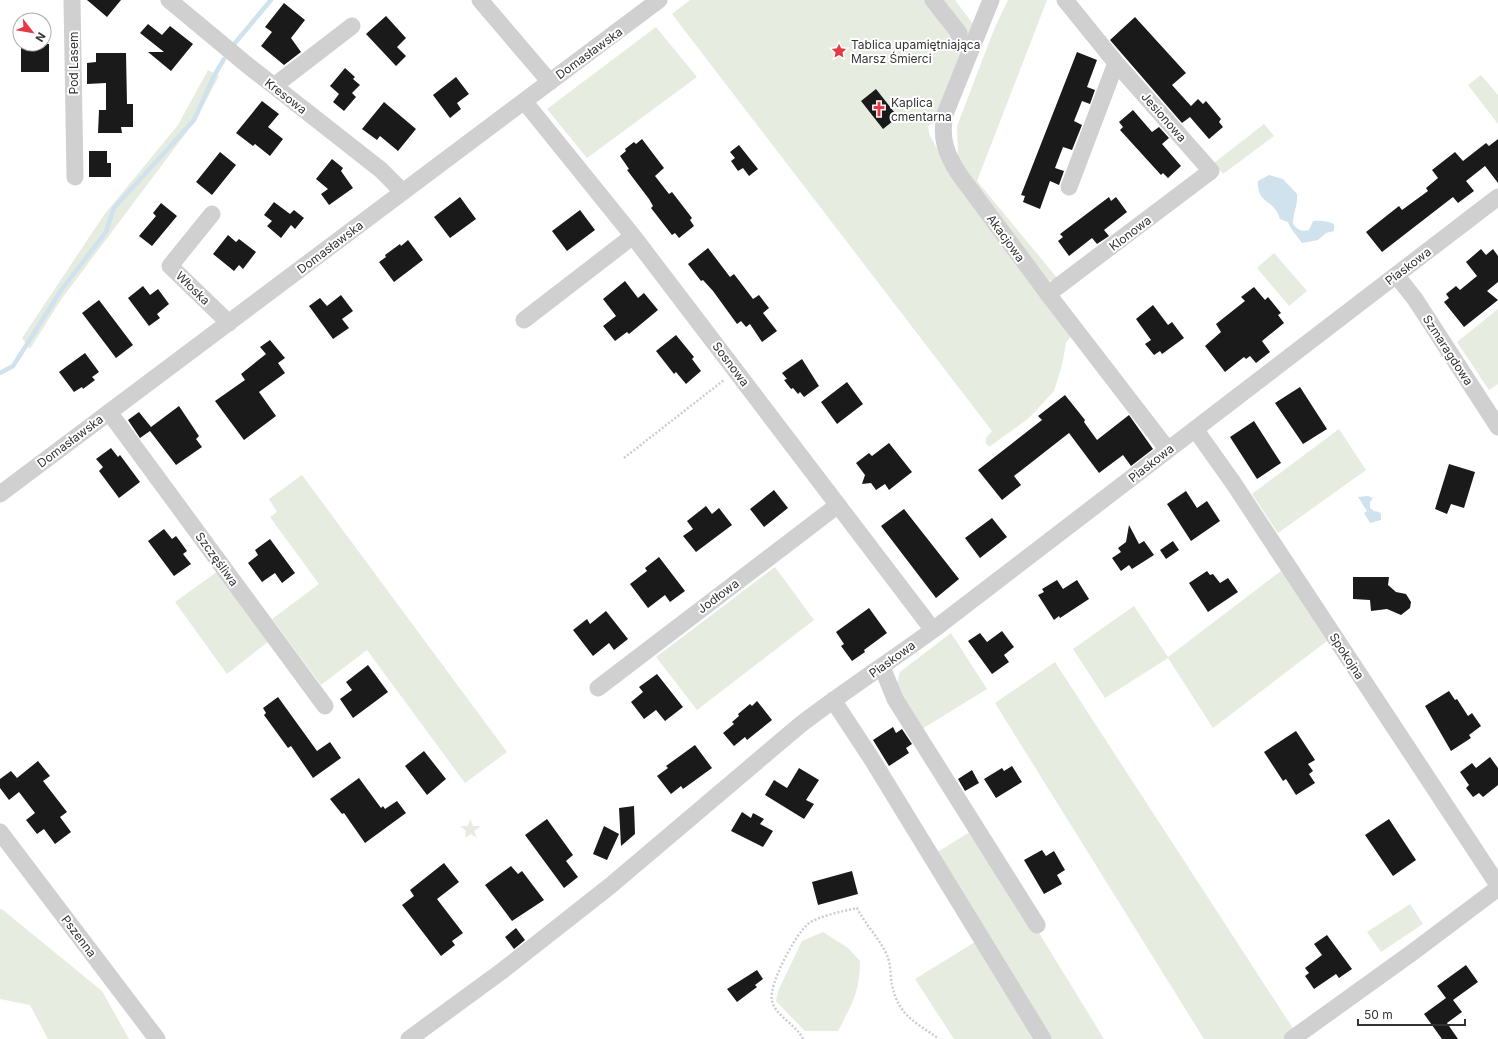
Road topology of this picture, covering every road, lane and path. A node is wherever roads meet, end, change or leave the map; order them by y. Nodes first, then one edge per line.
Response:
1 (72, 0) edge
2 (480, 0) edge
3 (659, 0) edge
4 (933, 0) edge
5 (991, 0) edge
6 (1065, 0) edge
7 (176, 2) edge
8 (352, 26) dead end
9 (959, 40) dead end
10 (1116, 64) junction
11 (550, 82) junction
12 (274, 86) junction
13 (524, 101) junction
14 (1212, 171) joint
15 (75, 177) dead end
16 (1069, 187) dead end
17 (403, 192) junction
18 (1498, 197) edge
19 (212, 214) dead end
20 (634, 236) junction
21 (1396, 275) junction
22 (1048, 294) junction
23 (524, 320) dead end
24 (229, 323) junction
25 (736, 371) junction
26 (109, 412) junction
27 (1498, 427) edge
28 (1194, 429) junction
29 (1168, 450) junction
30 (624, 458) dead end
31 (0, 494) edge
32 (838, 505) junction
33 (933, 630) junction
34 (882, 667) junction
35 (598, 688) dead end
36 (833, 700) junction
37 (325, 706) dead end
38 (0, 832) edge
39 (1498, 886) edge
40 (1037, 924) dead end
41 (157, 1039) edge
42 (409, 1039) edge
43 (803, 1039) edge
44 (940, 1039) edge
45 (1043, 1039) edge
46 (1292, 1039) edge

1 - 15 street, Pod Lasem
2 - 11 street
3 - 11 street, Domasławska
4 - 9 street
5 - 22 street, Akacjowa
6 - 10 street, Jesionowa
7 - 12 street, Kresowa
8 - 12 street
10 - 14 street, Jesionowa
10 - 16 street
11 - 13 street, Domasławska
12 - 17 street, Kresowa
13 - 17 street, Domasławska
13 - 20 street, Sosnowa
14 - 22 street, Klonowa
17 - 24 street, Domasławska
18 - 21 street, Piaskowa
19 - 24 street, Włoska
20 - 23 street
20 - 25 street, Sosnowa
21 - 27 street, Szmaragdowa
21 - 28 street, Piaskowa
22 - 29 street, Akacjowa
24 - 26 street, Domasławska
25 - 30 path
25 - 32 street, Sosnowa
26 - 31 street, Domasławska
26 - 37 street, Szczęśliwa
28 - 29 street, Piaskowa
28 - 39 street, Spokojna
29 - 33 street, Piaskowa
32 - 33 street, Sosnowa
32 - 35 street, Jodłowa
33 - 34 street, Piaskowa
34 - 36 street, Piaskowa
34 - 40 street
36 - 42 street, Piaskowa
36 - 45 street
38 - 41 street, Pszenna
39 - 46 street
43 - 44 path

